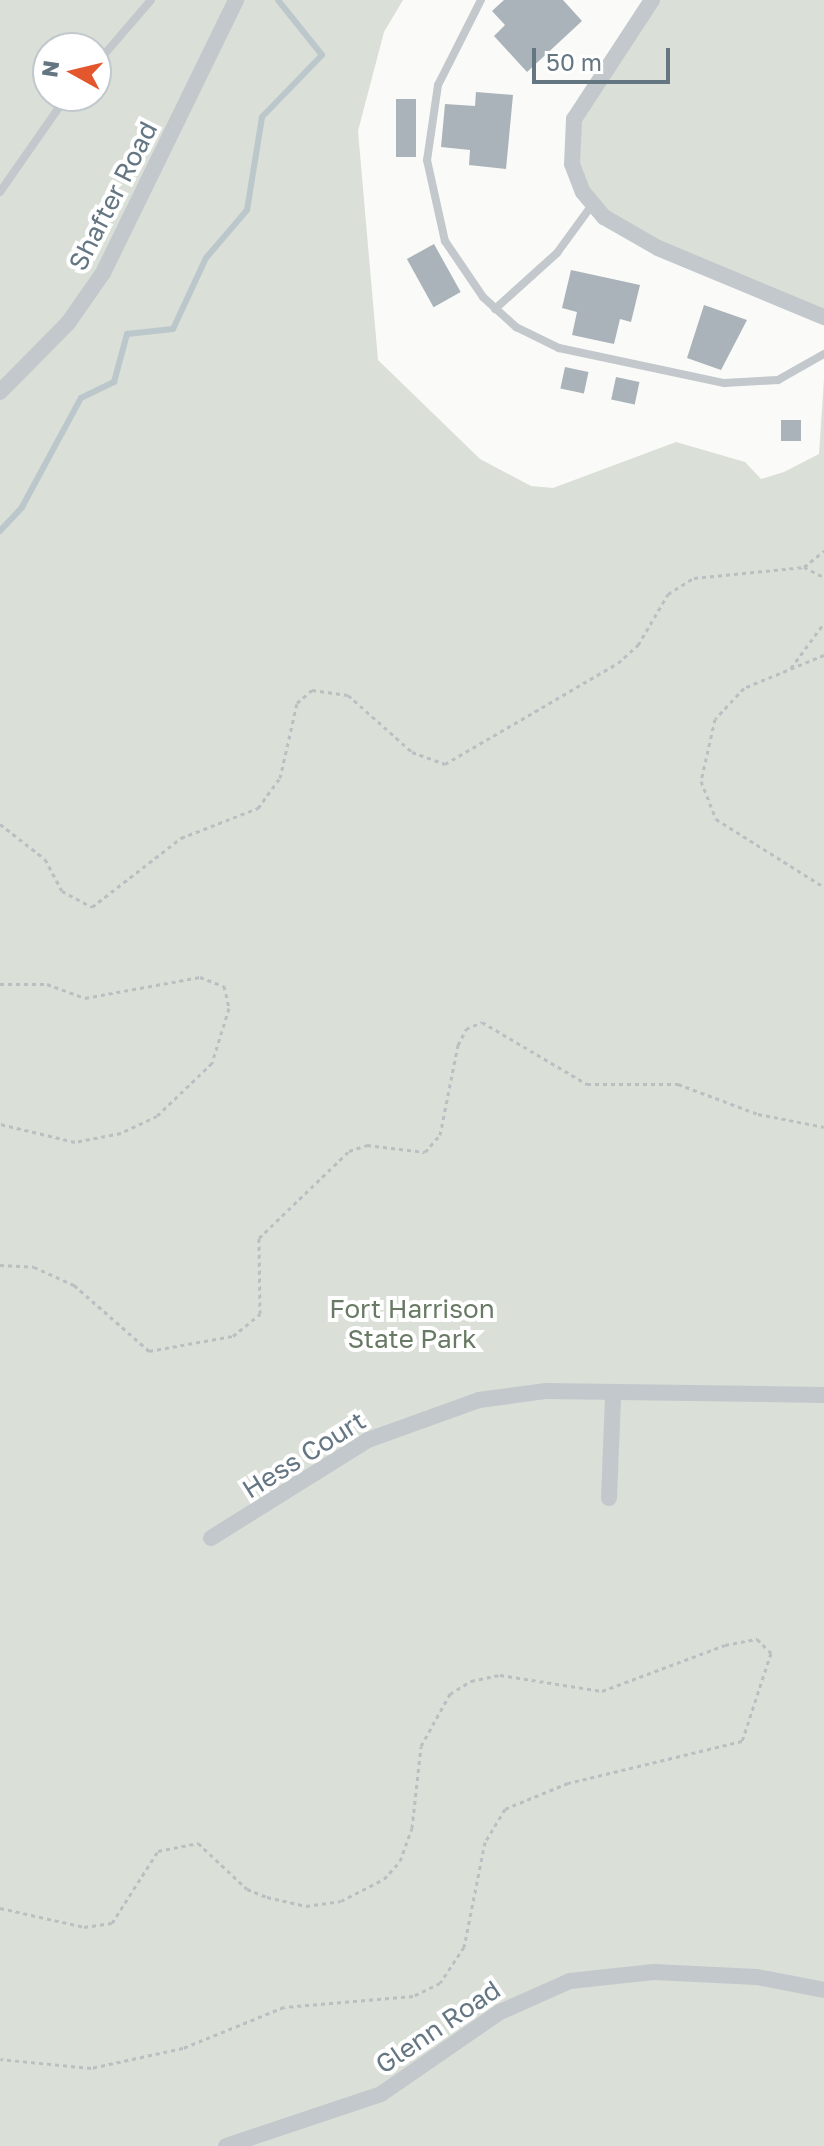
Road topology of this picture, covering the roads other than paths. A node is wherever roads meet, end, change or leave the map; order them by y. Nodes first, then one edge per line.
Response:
1 (151, 0) edge
2 (236, 0) edge
3 (481, 0) edge
4 (652, 0) edge
5 (112, 45) edge
6 (56, 112) edge
7 (0, 192) edge
8 (592, 205) junction
9 (495, 309) junction
10 (824, 317) edge
11 (824, 354) edge
12 (0, 392) edge
13 (824, 1395) edge
14 (613, 1398) junction
15 (609, 1498) dead end
16 (211, 1538) dead end
17 (824, 1990) edge
18 (226, 2146) edge

1 - 5 lane
2 - 12 street, Shafter Road
3 - 9 lane
4 - 8 street
6 - 7 lane
8 - 9 lane
8 - 10 street
9 - 11 lane
13 - 14 street, Hess Court
14 - 15 street
14 - 16 street, Hess Court
17 - 18 street, Glenn Road

